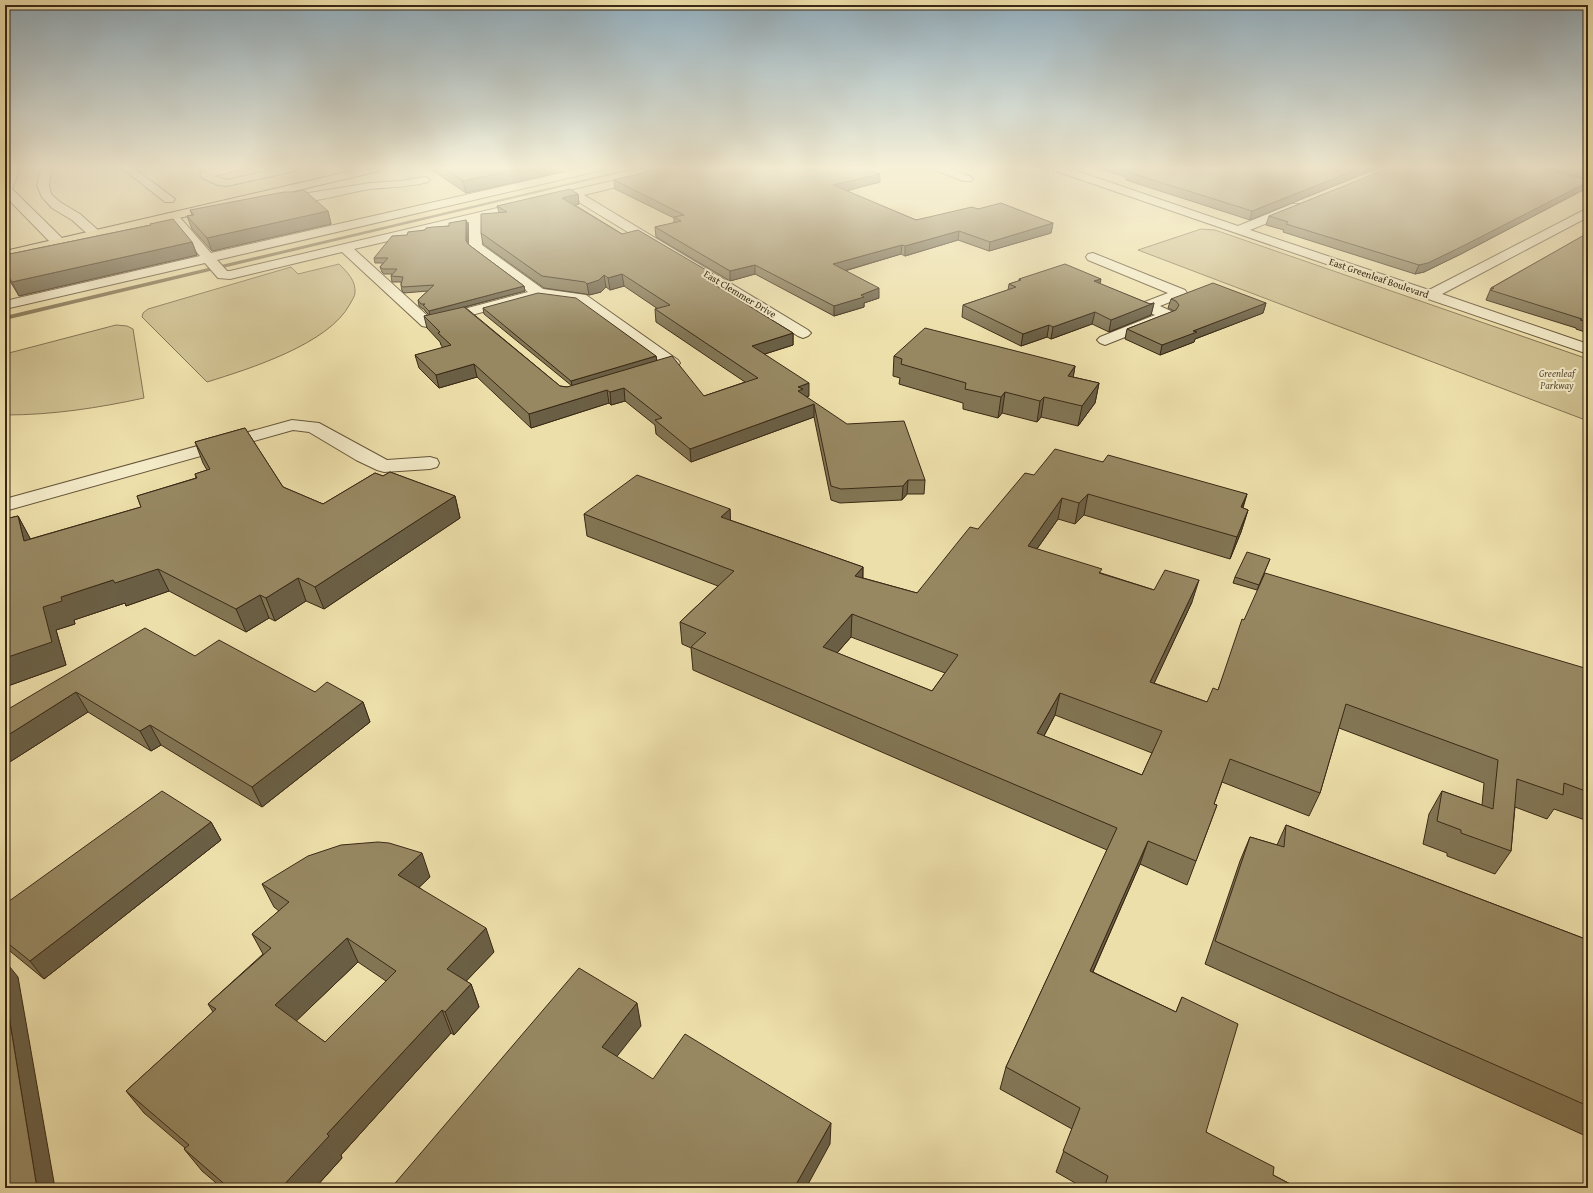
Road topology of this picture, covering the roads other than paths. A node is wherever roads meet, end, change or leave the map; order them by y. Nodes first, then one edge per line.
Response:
1 (39, 224) edge
2 (83, 224) edge
3 (139, 224) edge
4 (178, 224) edge
5 (363, 224) edge
6 (448, 224) edge
7 (476, 224) edge
8 (623, 224) edge
9 (1219, 224) edge
10 (1254, 224) edge
11 (1566, 224) edge
12 (1238, 230) junction
13 (95, 234) junction
14 (58, 242) junction
15 (345, 248) junction
16 (5, 255) edge
17 (1093, 257) dead end
18 (209, 260) junction
19 (540, 293) junction
20 (1430, 295) junction
21 (5, 305) edge
22 (803, 332) dead end
23 (1105, 340) dead end
24 (1588, 349) edge
25 (635, 374) edge
26 (430, 463) dead end
27 (5, 505) edge

1 - 14 street
2 - 13 street
3 - 13 main road
4 - 18 street
5 - 18 street
6 - 15 street
7 - 19 street
8 - 22 street, East Clemmer Drive
9 - 12 street, East Greenleaf Boulevard
10 - 12 street
11 - 20 street
12 - 20 street, East Greenleaf Boulevard
13 - 14 main road
14 - 16 main road
15 - 18 street
15 - 19 street
17 - 23 street
18 - 21 street
19 - 25 street
20 - 24 street, East Greenleaf Boulevard
26 - 27 street

